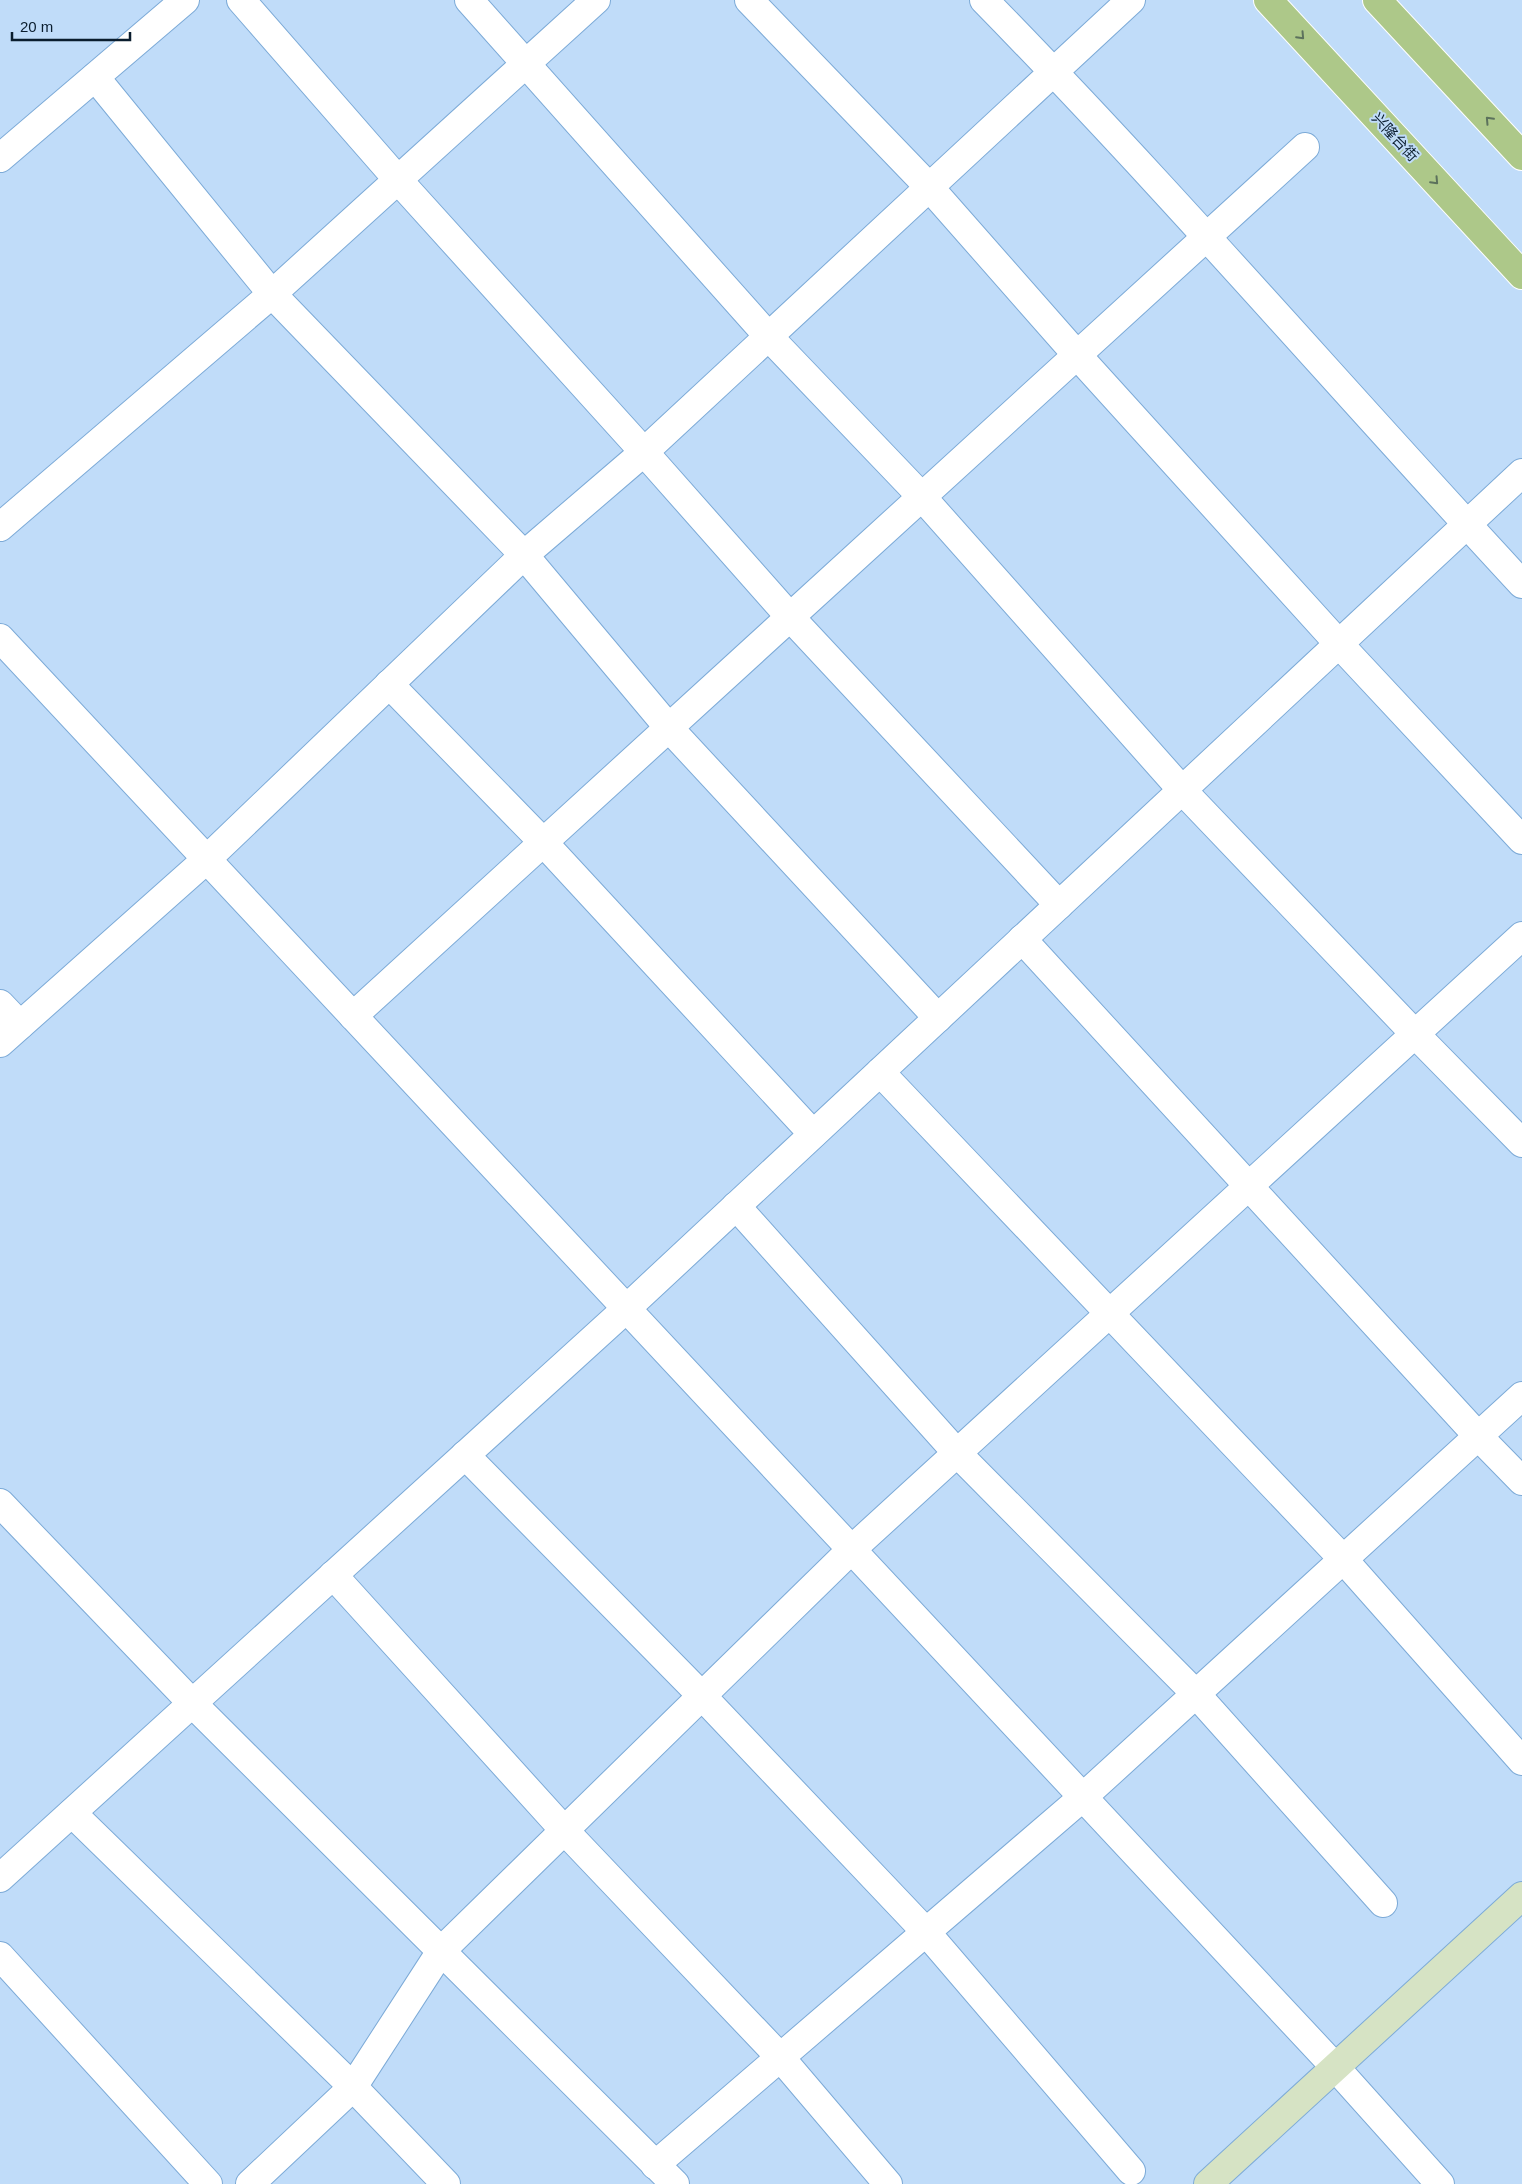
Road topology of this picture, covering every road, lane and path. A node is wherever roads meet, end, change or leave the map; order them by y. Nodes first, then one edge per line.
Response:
1 (185, 0) edge
2 (240, 0) edge
3 (469, 0) edge
4 (596, 0) edge
5 (749, 0) edge
6 (984, 0) edge
7 (1132, 0) edge
8 (1268, 0) edge
9 (1377, 0) edge
10 (526, 65) junction
11 (1054, 72) junction
12 (95, 78) junction
13 (1305, 147) dead end
14 (1522, 156) edge
15 (0, 158) edge
16 (399, 181) junction
17 (930, 188) junction
18 (1522, 275) edge
19 (272, 294) junction
20 (769, 337) junction
21 (1077, 355) junction
22 (644, 452) junction
23 (1522, 473) edge
24 (922, 497) junction
25 (1467, 524) junction
26 (0, 526) edge
27 (524, 555) junction
28 (1522, 584) edge
29 (790, 617) junction
30 (0, 638) edge
31 (1339, 644) junction
32 (389, 684) junction
33 (669, 728) junction
34 (1182, 790) junction
35 (1522, 840) edge
36 (543, 842) junction
37 (207, 859) junction
38 (1059, 905) junction
39 (1522, 936) edge
40 (1022, 940) junction
41 (0, 1004) edge
42 (353, 1016) junction
43 (938, 1018) junction
44 (20, 1025) junction
45 (1415, 1034) junction
46 (0, 1043) edge
47 (880, 1072) junction
48 (813, 1134) junction
49 (1522, 1143) edge
50 (1248, 1186) junction
51 (736, 1206) junction
52 (626, 1308) junction
53 (1109, 1314) junction
54 (1522, 1396) edge
55 (1478, 1436) junction
56 (957, 1453) junction
57 (465, 1455) junction
58 (1522, 1481) edge
59 (0, 1503) edge
60 (851, 1550) junction
61 (1343, 1559) junction
62 (332, 1575) junction
63 (1196, 1694) junction
64 (702, 1696) junction
65 (192, 1703) junction
66 (1522, 1761) edge
67 (1083, 1797) junction
68 (72, 1813) junction
69 (564, 1830) junction
70 (0, 1878) edge
71 (1522, 1896) edge
72 (1383, 1903) dead end
73 (926, 1932) junction
74 (441, 1951) junction
75 (0, 1956) edge
76 (780, 2057) junction
77 (1335, 2067) junction
78 (353, 2087) junction
79 (655, 2165) junction
80 (1131, 2171) dead end
81 (208, 2184) edge
82 (250, 2184) edge
83 (446, 2184) edge
84 (675, 2184) edge
85 (888, 2184) edge
86 (1208, 2184) edge
87 (1440, 2184) edge

1 - 12 street
2 - 16 street
3 - 10 street
4 - 10 street
5 - 17 street
6 - 11 street
7 - 11 street
8 -> 18 main road, 兴隆台街
14 -> 9 main road
10 - 16 street
10 - 20 street
11 - 17 street
11 - 25 street
12 - 15 street
12 - 19 street
13 - 21 street
16 - 19 street
16 - 22 street
17 - 20 street
17 - 21 street
19 - 26 street
19 - 27 street
20 - 22 street
20 - 24 street
21 - 24 street
21 - 31 street
22 - 27 street
22 - 29 street
23 - 25 street
24 - 29 street
24 - 34 street
25 - 28 street
25 - 31 street
27 - 32 street
27 - 33 street
29 - 33 street
29 - 38 street
30 - 37 street
31 - 34 street
31 - 35 street
32 - 36 street
32 - 37 street
33 - 36 street
33 - 43 street
34 - 38 street
34 - 45 street
36 - 42 street
36 - 48 street
37 - 42 street
37 - 44 street
38 - 40 street
39 - 45 street
40 - 43 street
40 - 50 street
41 - 44 street
42 - 52 street
43 - 47 street
44 - 46 street
45 - 49 street
45 - 50 street
47 - 48 street
47 - 53 street
48 - 51 street
50 - 53 street
50 - 55 street
51 - 52 street
51 - 56 street
52 - 57 street
52 - 60 street
53 - 56 street
53 - 61 street
54 - 55 street
55 - 58 street
55 - 61 street
56 - 60 street
56 - 63 street
57 - 62 street
57 - 64 street
59 - 65 street
60 - 64 street
60 - 67 street
61 - 63 street
61 - 66 street
62 - 65 street
62 - 69 street
63 - 67 street
63 - 72 street
64 - 69 street
64 - 73 street
65 - 68 street
65 - 74 street
67 - 73 street
67 - 77 street
68 - 70 street
68 - 78 street
69 - 74 street
69 - 76 street
71 - 77 street
73 - 76 street
73 - 80 street
74 - 78 street
74 - 79 street
75 - 81 street
76 - 79 street
76 - 85 street
77 - 86 street
77 - 87 street
78 - 82 street
78 - 83 street
79 - 84 street

